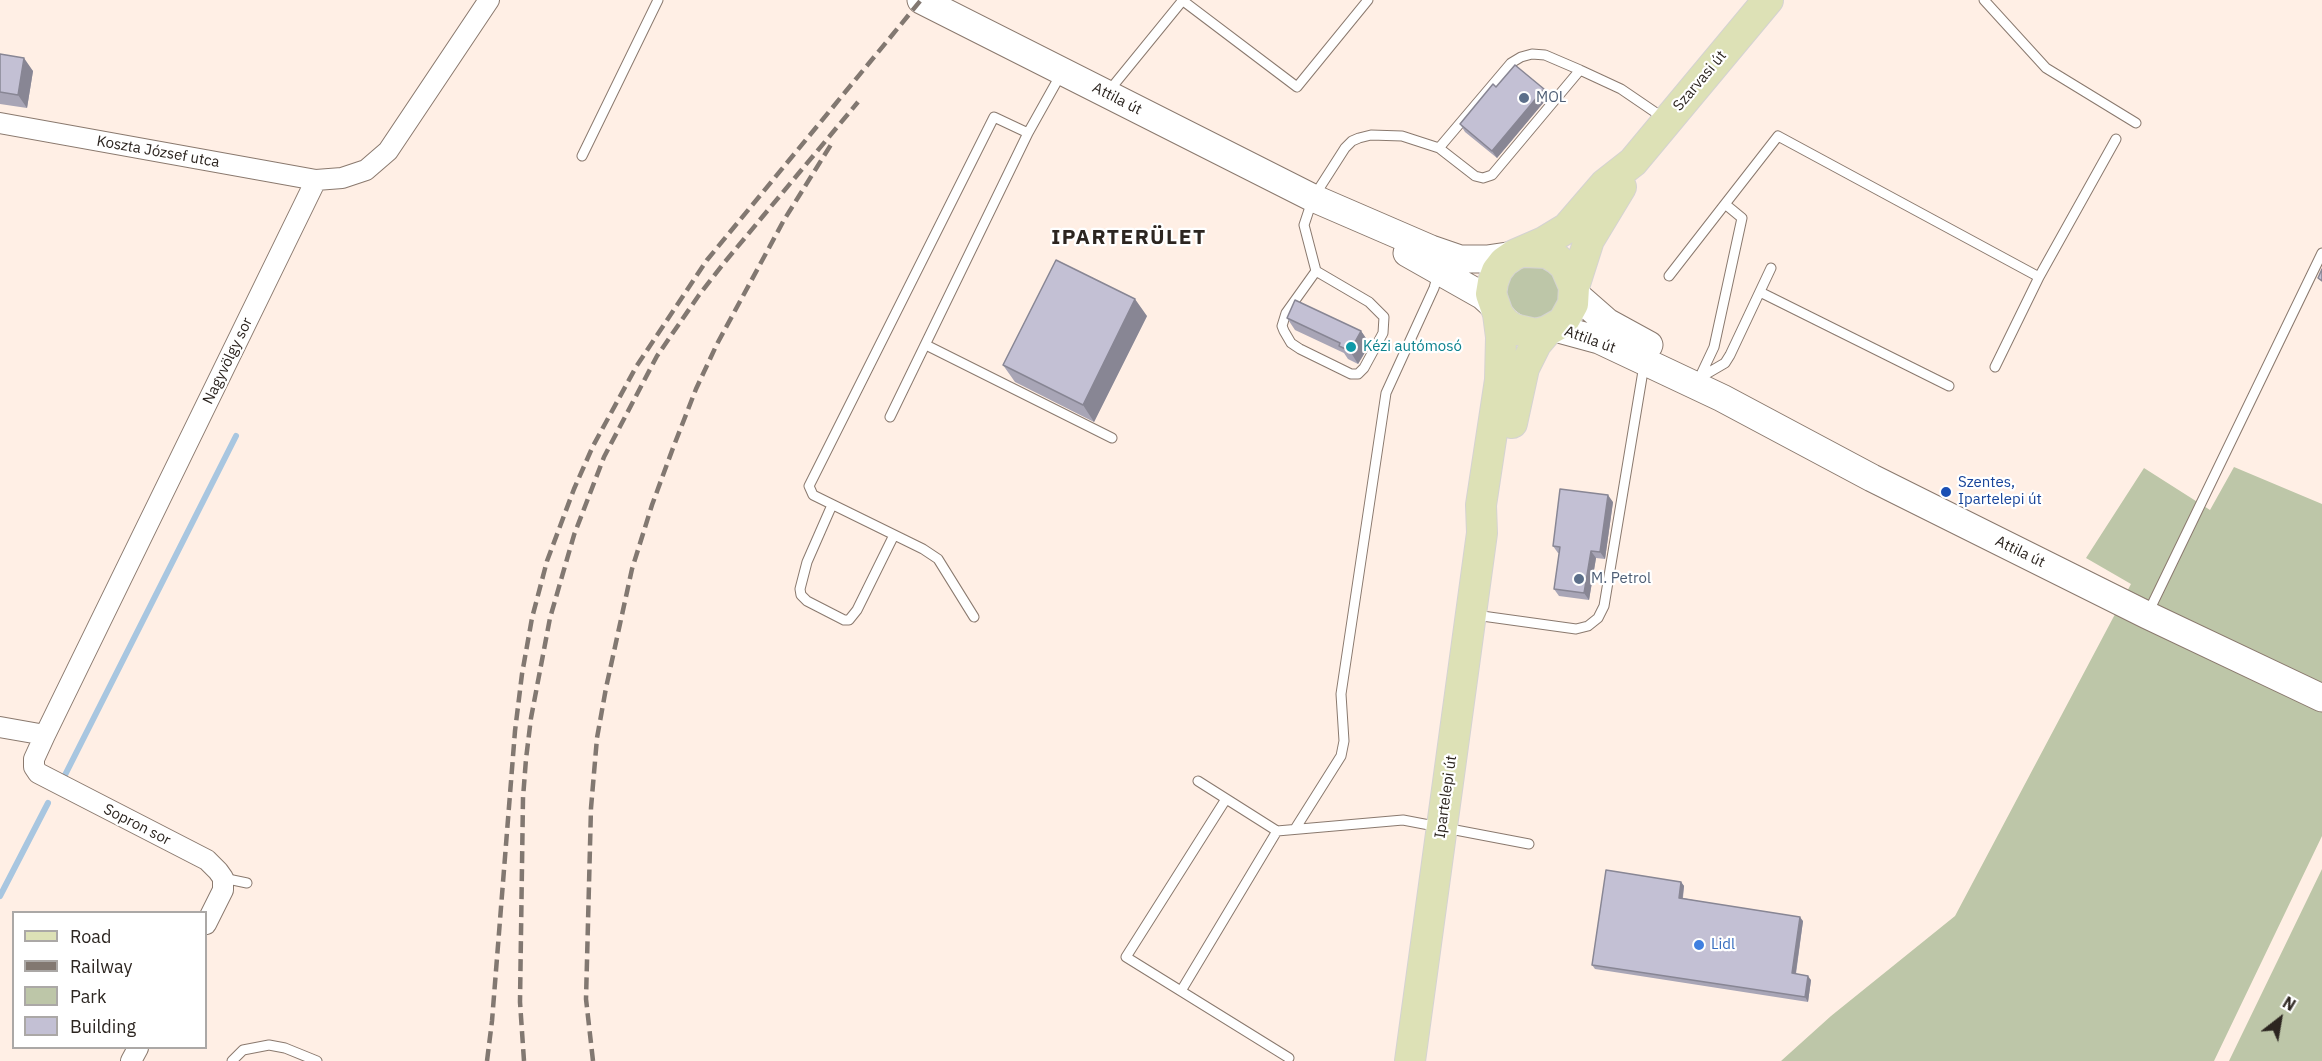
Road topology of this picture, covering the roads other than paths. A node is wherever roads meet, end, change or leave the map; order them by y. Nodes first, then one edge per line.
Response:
1 (489, 0) edge
2 (658, 0) edge
3 (921, 0) edge
4 (1182, 0) edge
5 (1368, 0) edge
6 (1768, 0) edge
7 (1984, 0) edge
8 (1580, 70) junction
9 (1062, 72) junction
10 (1106, 94) junction
11 (1666, 121) junction
12 (0, 123) edge
13 (2136, 123) dead end
14 (1028, 133) junction
15 (2116, 139) dead end
16 (1439, 148) junction
17 (582, 156) dead end
18 (1633, 162) junction
19 (316, 180) junction
20 (1313, 198) junction
21 (1725, 204) junction
22 (2322, 253) edge
23 (1520, 254) junction
24 (1771, 268) dead end
25 (1316, 271) junction
26 (1439, 272) junction
27 (1669, 276) dead end
28 (2039, 277) junction
29 (1574, 291) junction
30 (1760, 292) junction
31 (1496, 310) junction
32 (1551, 329) junction
33 (926, 345) junction
34 (1644, 362) junction
35 (1995, 367) dead end
36 (1699, 381) junction
37 (1949, 386) dead end
38 (890, 417) dead end
39 (1112, 438) dead end
40 (832, 505) junction
41 (1482, 533) junction
42 (894, 535) junction
43 (1471, 615) junction
44 (2147, 615) junction
45 (974, 617) dead end
46 (2322, 698) edge
47 (0, 727) edge
48 (45, 735) junction
49 (1198, 781) dead end
50 (1226, 799) junction
51 (1442, 828) junction
52 (1295, 829) junction
53 (1277, 831) junction
54 (1529, 844) dead end
55 (223, 878) junction
56 (247, 883) dead end
57 (207, 922) edge
58 (1181, 991) junction
59 (1289, 1058) dead end
60 (232, 1061) edge
61 (317, 1061) edge
62 (1410, 1061) edge

1 - 19 street
2 - 17 lane
3 - 9 main road, Attila út
4 - 5 lane
4 - 10 lane
6 - 11 main road, Szarvasi út
7 - 13 lane
8 - 11 lane
8 - 16 lane
8 - 16 lane
9 - 10 main road, Attila út
9 - 14 lane
10 - 20 main road, Attila út
11 - 18 main road, Szarvasi út
12 - 19 street, Koszta József utca
14 - 33 lane
14 - 40 lane
15 - 28 lane
16 - 20 lane
18 - 23 main road
18 - 29 main road
19 - 48 street, Nagyvölgy sor
20 - 23 main road, Attila út
20 - 25 lane
20 - 26 main road, Attila út
21 - 27 lane
21 - 28 lane
21 - 36 lane
22 - 44 lane
23 - 29 main road
23 - 31 main road
24 - 30 lane
25 - 25 lane
26 - 31 main road, Attila út
26 - 52 lane
28 - 35 lane
29 - 32 main road
29 - 36 main road, Attila út
30 - 36 lane
30 - 37 lane
31 - 32 main road
31 - 41 main road
32 - 34 main road, Attila út
32 - 41 main road
33 - 38 lane
33 - 39 lane
34 - 36 main road, Attila út
34 - 43 lane
36 - 44 main road, Attila út
40 - 42 lane
40 - 42 lane
41 - 43 main road, Ipartelepi út
42 - 45 lane
43 - 51 main road, Ipartelepi út
44 - 46 main road, Attila út
47 - 48 street
48 - 55 street, Sopron sor
49 - 50 lane
50 - 53 lane
50 - 58 lane
51 - 52 lane
51 - 54 lane
51 - 62 main road, Ipartelepi út
52 - 53 lane
53 - 58 lane
55 - 56 lane
55 - 57 street
58 - 59 lane
60 - 61 lane

